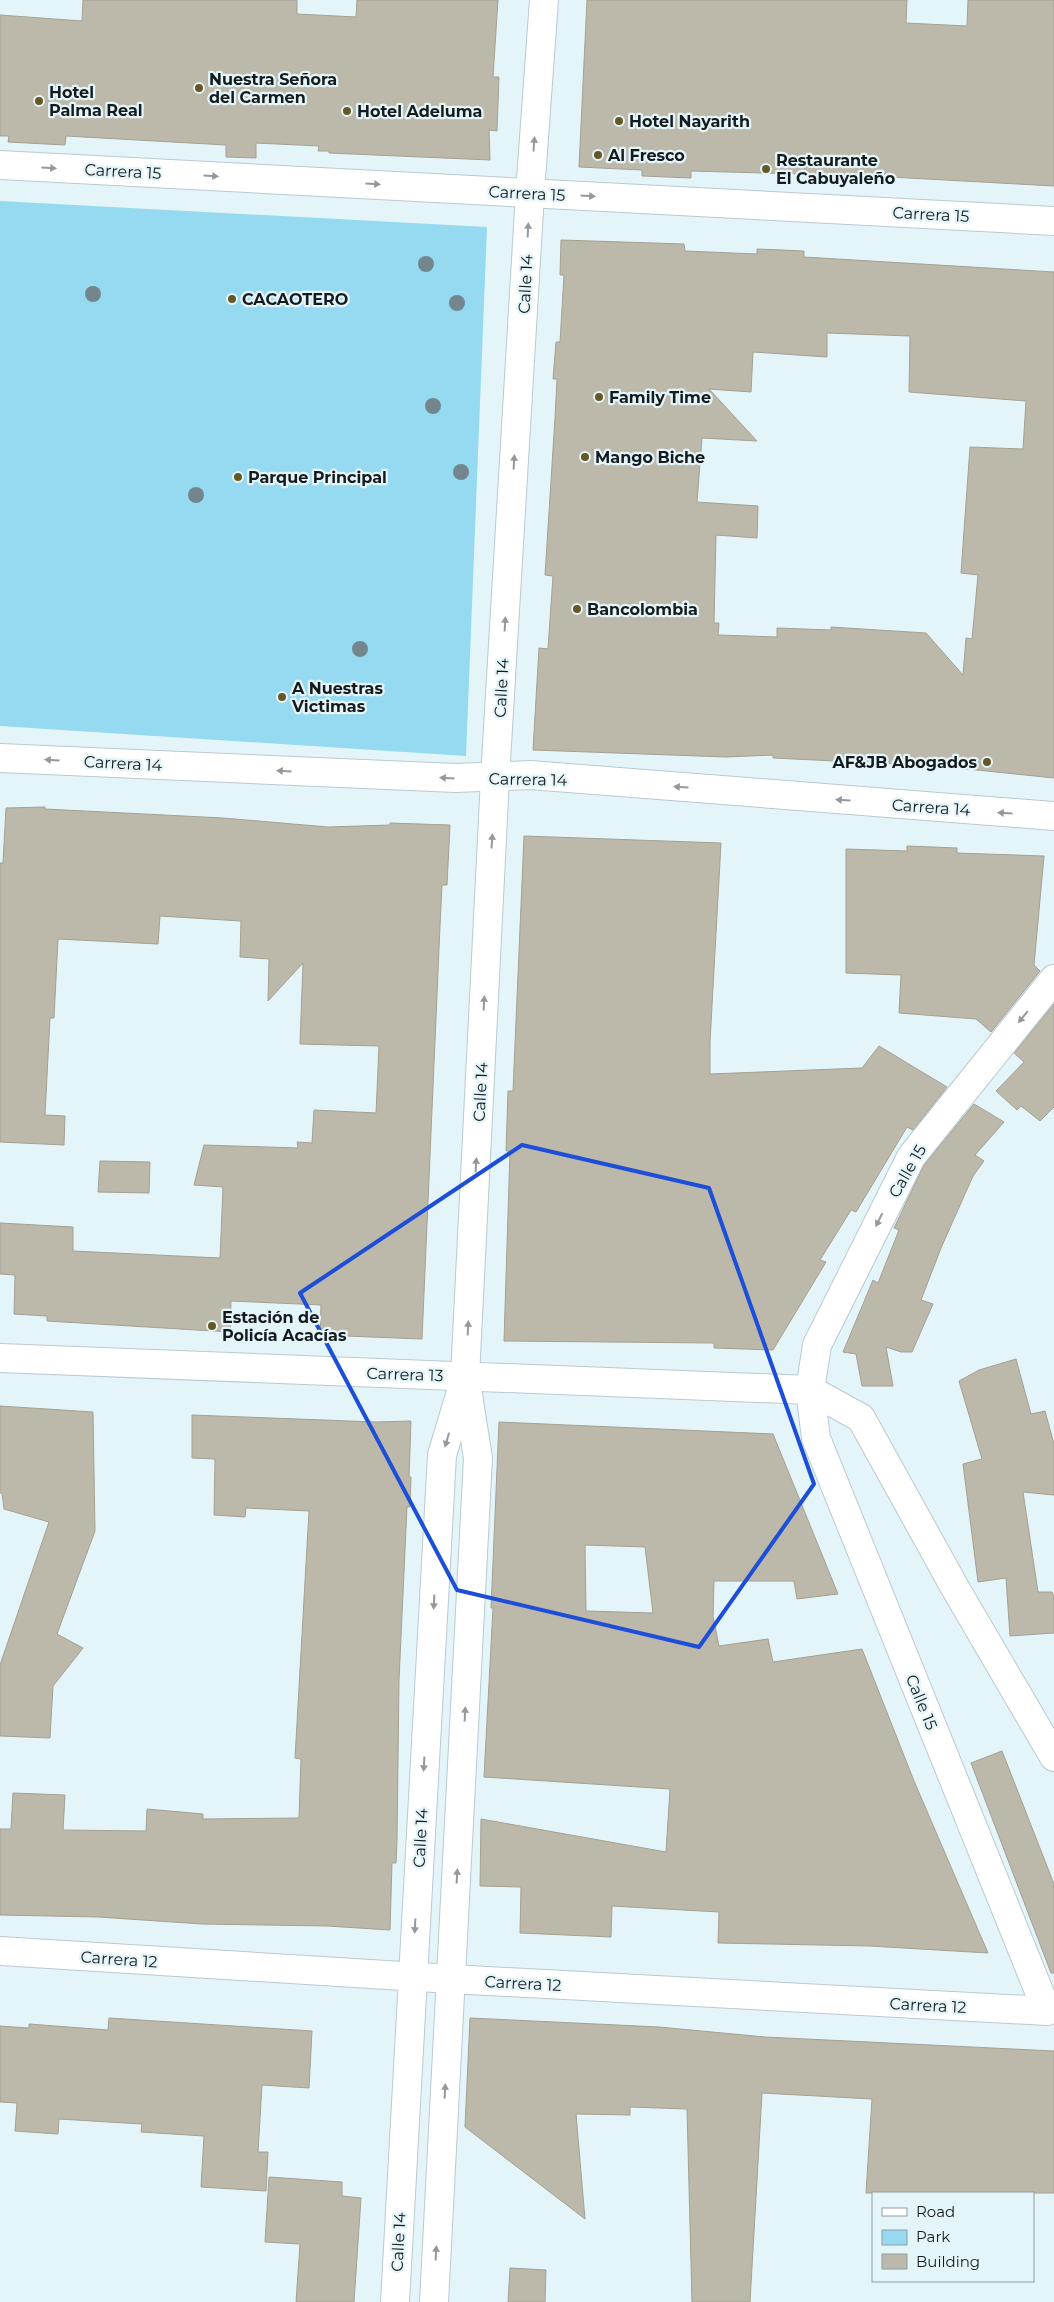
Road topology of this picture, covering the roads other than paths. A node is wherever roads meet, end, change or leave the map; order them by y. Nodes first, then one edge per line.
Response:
1 (544, 0) edge
2 (0, 165) edge
3 (530, 193) junction
4 (1054, 221) edge
5 (0, 758) edge
6 (495, 778) junction
7 (1054, 816) edge
8 (1054, 980) edge
9 (0, 1358) edge
10 (465, 1376) junction
11 (810, 1390) junction
12 (1054, 1757) edge
13 (0, 1951) edge
14 (412, 1977) junction
15 (451, 1979) junction
16 (1046, 2012) joint
17 (395, 2302) edge
18 (434, 2302) edge

3 -> 1 street, Calle 14
2 -> 3 street, Carrera 15
3 -> 4 street, Carrera 15
6 -> 3 street, Calle 14
6 -> 5 street, Carrera 14
7 -> 6 street, Carrera 14
10 -> 6 street, Calle 14
8 -> 11 street, Calle 15
9 - 10 street, Carrera 13
10 - 11 street, Carrera 13
10 -> 14 street, Calle 14
15 -> 10 street, Calle 14
11 - 12 street
11 - 16 street, Calle 15
13 - 14 street, Carrera 12
14 - 15 street, Carrera 12
14 - 17 street, Calle 14
15 - 16 street, Carrera 12
18 -> 15 street, Calle 14

